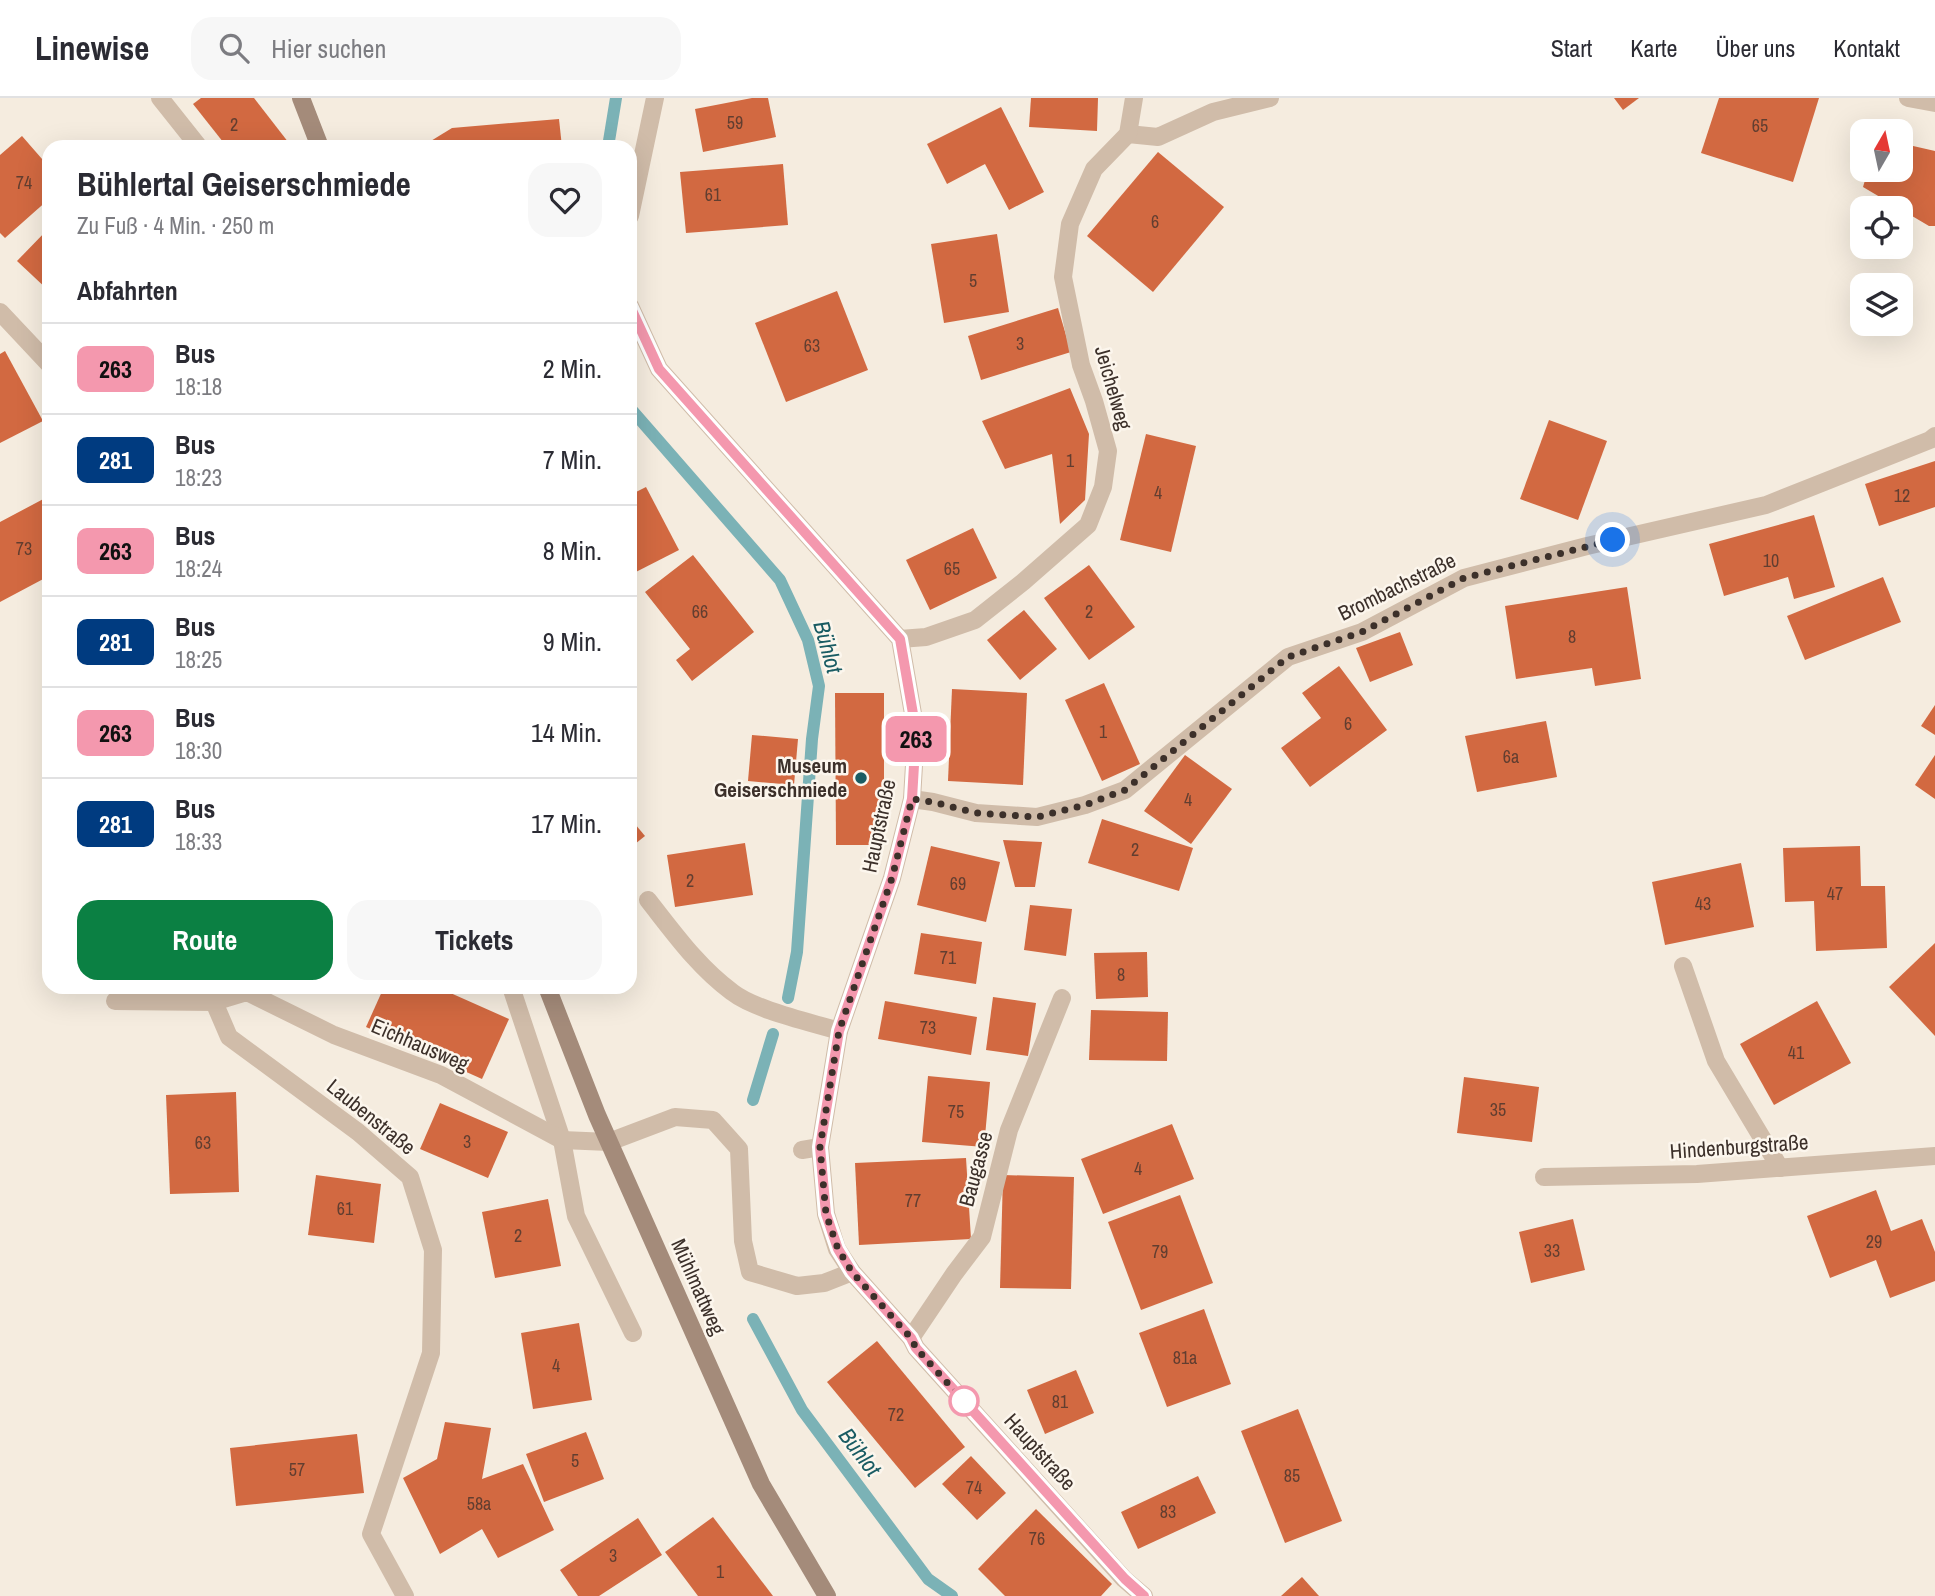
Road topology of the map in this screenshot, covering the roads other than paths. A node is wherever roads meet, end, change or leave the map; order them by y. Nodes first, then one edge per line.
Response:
1 (160, 98) edge
2 (301, 98) edge
3 (655, 98) edge
4 (1134, 98) edge
5 (1270, 98) edge
6 (1908, 98) edge
7 (1935, 103) edge
8 (1128, 134) junction
9 (193, 140) edge
10 (317, 140) edge
11 (637, 183) edge
12 (0, 312) edge
13 (637, 321) edge
14 (42, 357) edge
15 (1935, 436) edge
16 (900, 639) junction
17 (912, 799) junction
18 (648, 900) dead end
19 (1683, 966) dead end
20 (251, 994) edge
21 (513, 994) edge
22 (550, 994) edge
23 (218, 995) edge
24 (1062, 998) dead end
25 (115, 1000) dead end
26 (839, 1031) junction
27 (562, 1140) junction
28 (608, 1142) junction
29 (820, 1147) junction
30 (802, 1150) dead end
31 (1935, 1156) edge
32 (1780, 1168) junction
33 (1545, 1177) dead end
34 (852, 1272) junction
35 (634, 1333) dead end
36 (911, 1338) junction
37 (405, 1596) edge
38 (827, 1596) edge
39 (1144, 1596) edge

1 - 9 street
2 - 10 main road
3 - 11 street
4 - 8 street
5 - 8 street
6 - 7 street
8 - 16 street, Jeichelweg
12 - 14 street
13 - 16 street
15 - 17 street, Brombachstraße
16 - 17 street, Hauptstraße
17 - 26 street, Hauptstraße
18 - 26 street
19 - 32 street
20 - 27 street, Eichhausweg
21 - 27 street
22 - 28 main road, Mühlmattweg
23 - 25 street, Eichhausweg
23 - 37 street, Laubenstraße
24 - 36 street, Baugasse
26 - 29 street, Hauptstraße
27 - 28 street, Eichhausweg
27 - 35 street
28 - 34 street
28 - 38 main road, Mühlmattweg
29 - 30 street
29 - 34 street, Hauptstraße
31 - 32 street, Hindenburgstraße
32 - 33 street, Hindenburgstraße
34 - 36 street, Hauptstraße
36 - 39 street, Hauptstraße

